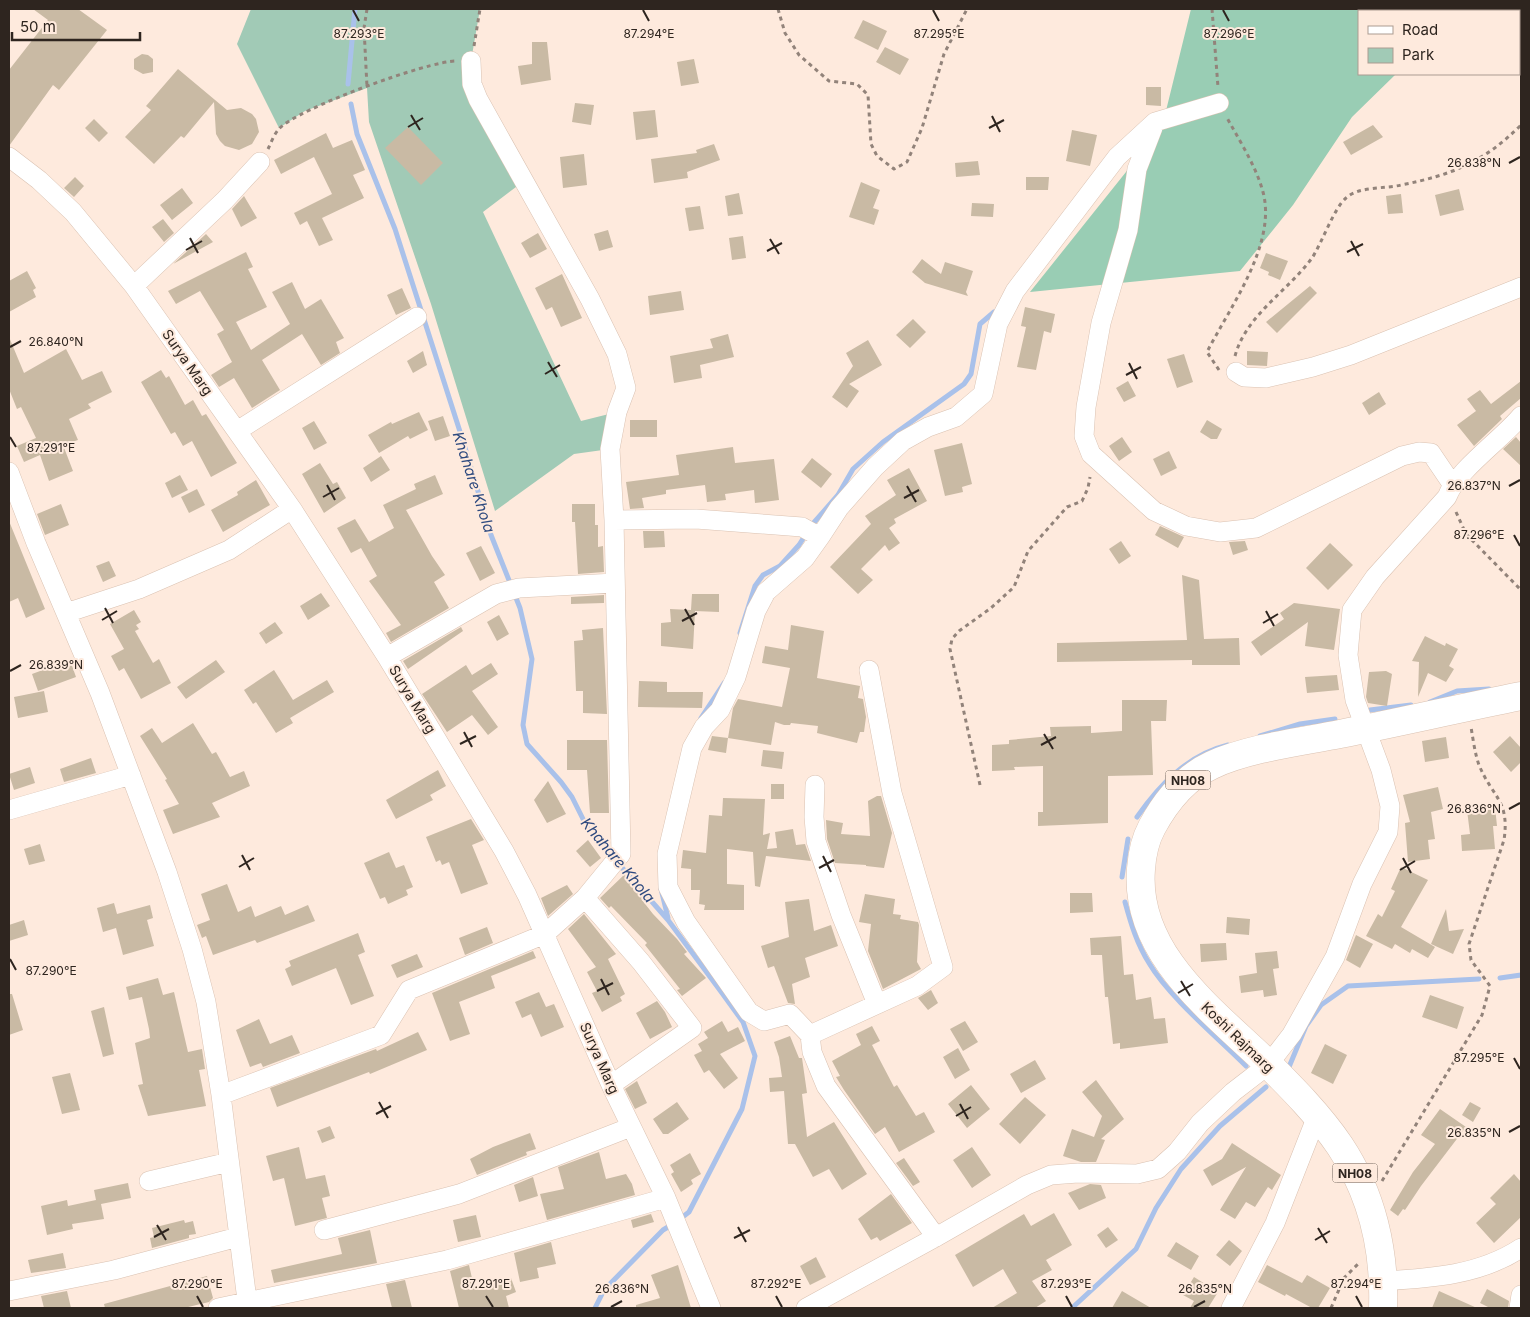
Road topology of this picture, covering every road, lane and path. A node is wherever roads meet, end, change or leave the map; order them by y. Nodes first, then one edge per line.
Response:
1 (367, 9) edge
2 (480, 9) edge
3 (778, 9) edge
4 (967, 9) edge
5 (1213, 9) edge
6 (471, 62) junction
7 (367, 87) junction
8 (1219, 104) junction
9 (1155, 122) junction
10 (1521, 125) edge
11 (9, 158) edge
12 (260, 162) joint
13 (134, 286) junction
14 (1521, 287) edge
15 (417, 317) dead end
16 (1236, 372) junction
17 (1521, 416) edge
18 (237, 431) junction
19 (1092, 454) junction
20 (9, 472) edge
21 (1449, 490) junction
22 (292, 509) junction
23 (614, 520) junction
24 (812, 533) junction
25 (615, 583) junction
26 (1521, 590) edge
27 (66, 613) junction
28 (387, 657) junction
29 (869, 670) dead end
30 (1521, 696) edge
31 (1469, 707) junction
32 (1364, 728) junction
33 (131, 775) junction
34 (816, 785) dead end
35 (980, 785) dead end
36 (9, 810) edge
37 (585, 898) junction
38 (545, 934) junction
39 (877, 1004) junction
40 (810, 1035) junction
41 (1268, 1065) junction
42 (611, 1085) junction
43 (221, 1095) junction
44 (1317, 1116) junction
45 (631, 1126) junction
46 (229, 1162) junction
47 (149, 1181) dead end
48 (1369, 1203) junction
49 (669, 1204) junction
50 (324, 1230) dead end
51 (238, 1237) junction
52 (936, 1238) junction
53 (1378, 1246) junction
54 (1521, 1248) edge
55 (1384, 1281) junction
56 (9, 1292) edge
57 (1521, 1296) edge
58 (247, 1305) edge
59 (218, 1308) edge
60 (711, 1308) edge
61 (806, 1308) edge
62 (1231, 1308) edge
63 (1331, 1308) edge
64 (1383, 1308) edge
65 (1519, 1308) edge

1 - 7 path
2 - 6 path
3 - 4 path
5 - 8 path
6 - 7 path
6 - 23 street
7 - 12 path
8 - 9 street
8 - 16 path
9 - 19 street
9 - 24 street
10 - 16 path
11 - 13 street, Surya Marg
12 - 13 street
13 - 18 street, Surya Marg
14 - 16 street
15 - 18 street
17 - 21 street
18 - 22 street, Surya Marg
19 - 21 street
19 - 35 path
20 - 27 street
21 - 26 path
21 - 32 street
22 - 27 street
22 - 28 street, Surya Marg
23 - 24 street
23 - 25 street
24 - 40 street
25 - 28 street
25 - 37 street
27 - 33 street
28 - 38 street, Surya Marg
29 - 39 street
30 - 31 main road, Koshi Rajmarg / NH08
31 - 32 main road, Koshi Rajmarg / NH08
31 - 48 path
32 - 41 street
32 - 41 main road, Koshi Rajmarg / NH08
33 - 36 street
33 - 43 street
34 - 39 street
37 - 38 street
37 - 42 street
38 - 42 street, Surya Marg
38 - 43 street
39 - 40 street
40 - 52 street
41 - 44 main road, Koshi Rajmarg / NH08
41 - 52 street
42 - 45 street, Surya Marg
43 - 46 street
44 - 48 main road, Koshi Rajmarg / NH08
44 - 62 street
45 - 49 street, Surya Marg
45 - 50 street
46 - 47 street
46 - 51 street
48 - 53 main road, Koshi Rajmarg / NH08
49 - 58 street
49 - 60 street, Surya Marg
51 - 56 street
51 - 58 street
52 - 61 street
53 - 55 main road, Koshi Rajmarg / NH08
53 - 63 path
54 - 55 street
55 - 64 main road, Koshi Rajmarg / NH08
57 - 65 street
58 - 59 street

